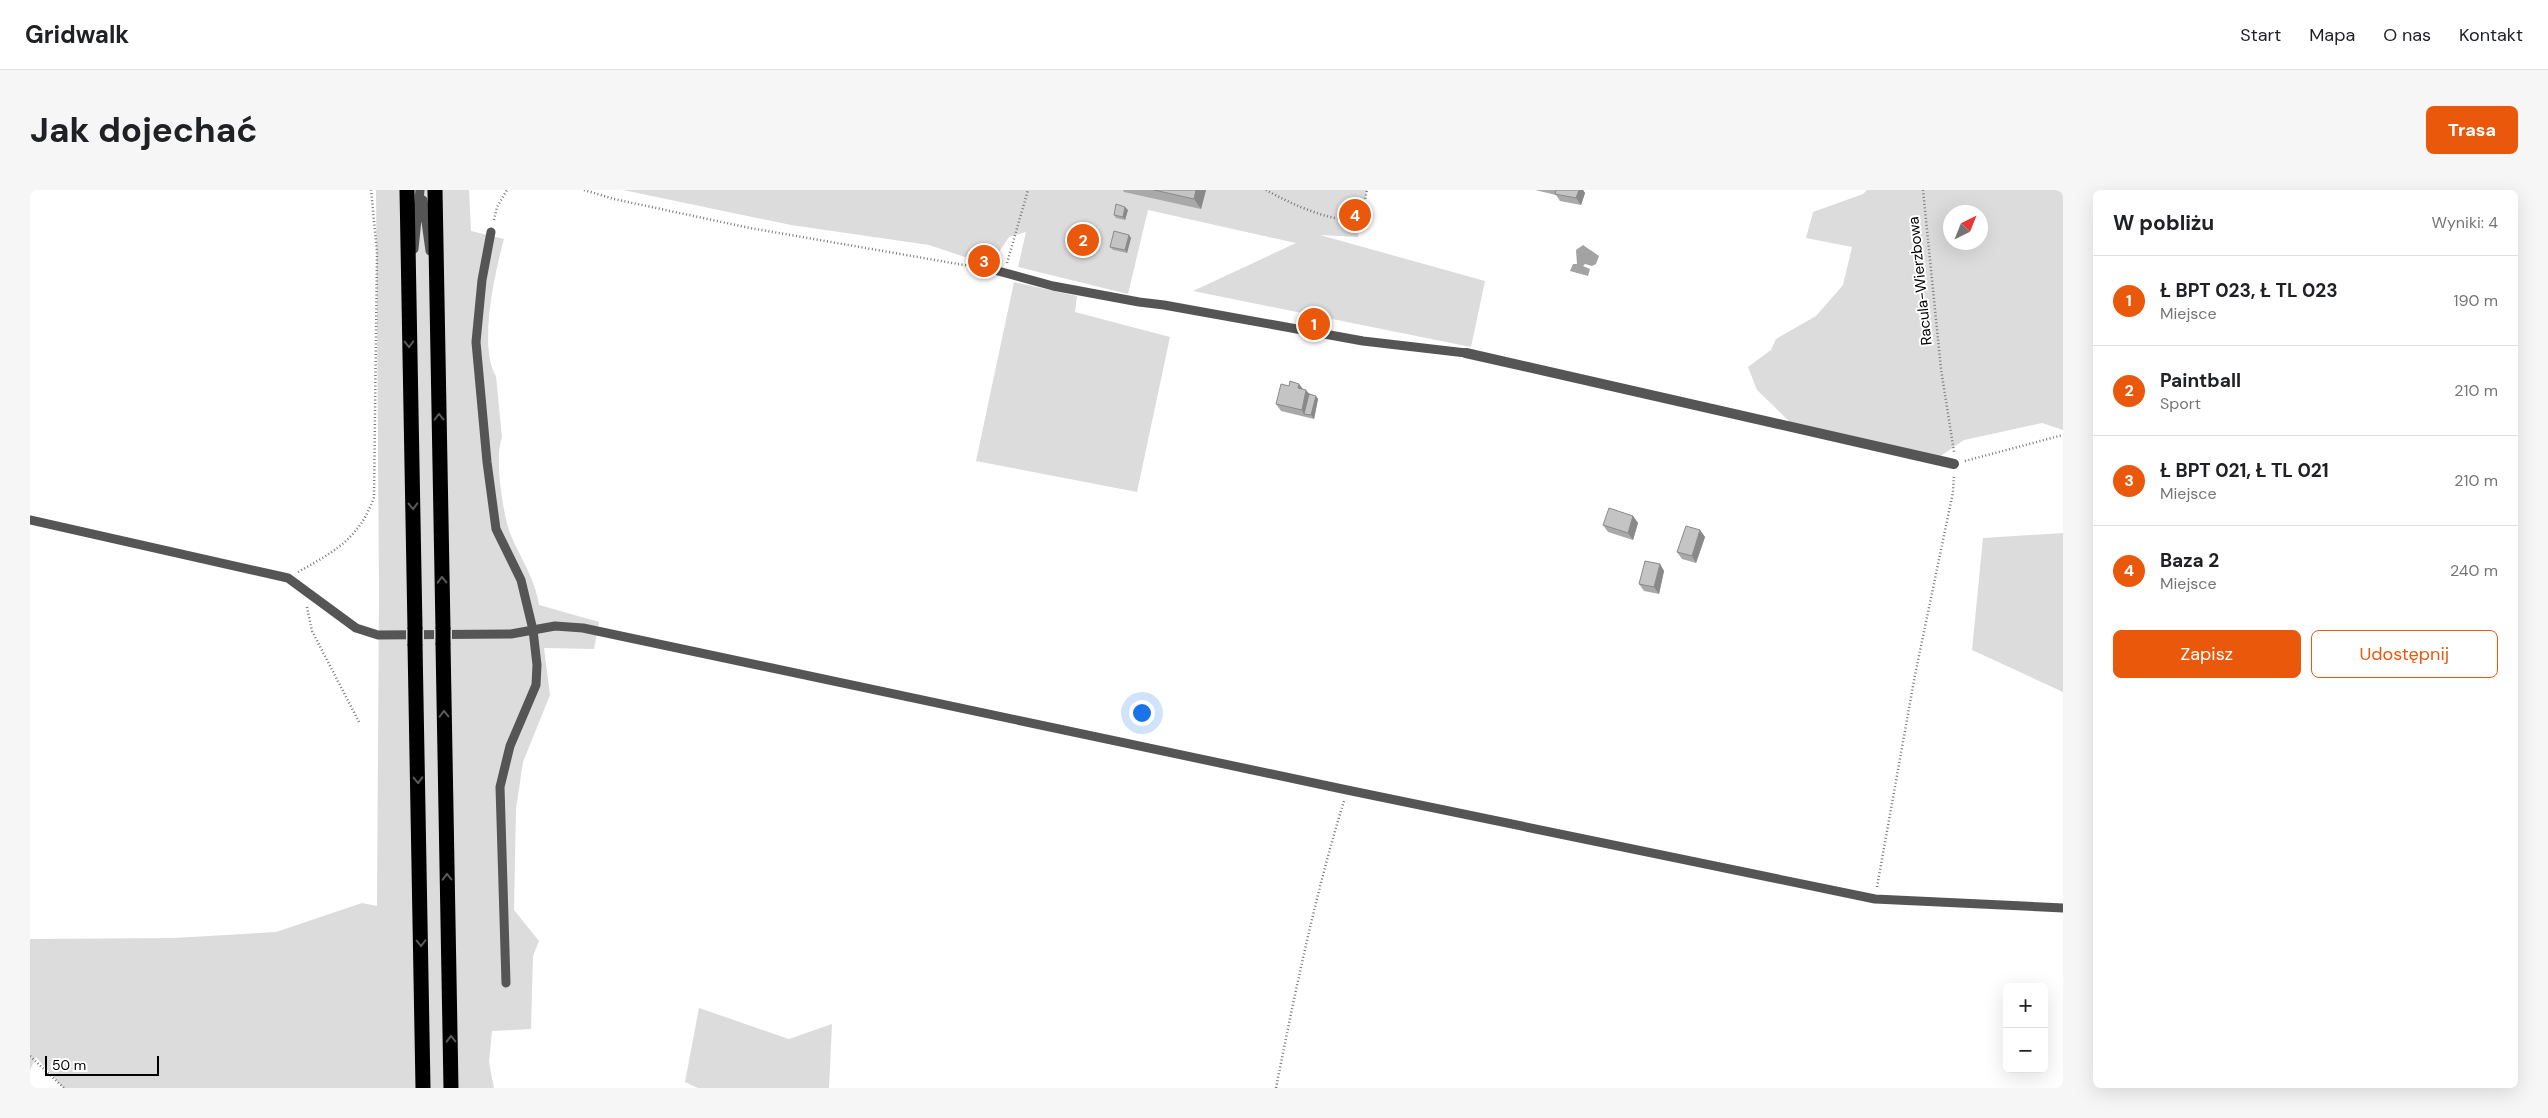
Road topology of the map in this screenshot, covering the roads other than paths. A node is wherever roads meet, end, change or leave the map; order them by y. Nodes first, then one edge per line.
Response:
1 (407, 190) edge
2 (421, 190) edge
3 (435, 190) edge
4 (491, 232) road end
5 (1001, 271) road end
6 (438, 309) junction
7 (408, 311) junction
8 (1466, 353) joint
9 (1954, 464) road end
10 (30, 520) edge
11 (533, 630) junction
12 (2063, 908) edge
13 (506, 983) dead end
14 (423, 1088) edge
15 (452, 1088) edge

1 - 7 highway
2 - 6 lane
2 - 7 lane
3 - 6 highway
4 - 11 lane
5 - 8 lane
15 -> 6 highway
7 -> 14 highway
8 - 9 street
10 - 11 lane
11 - 12 lane
11 - 13 lane

